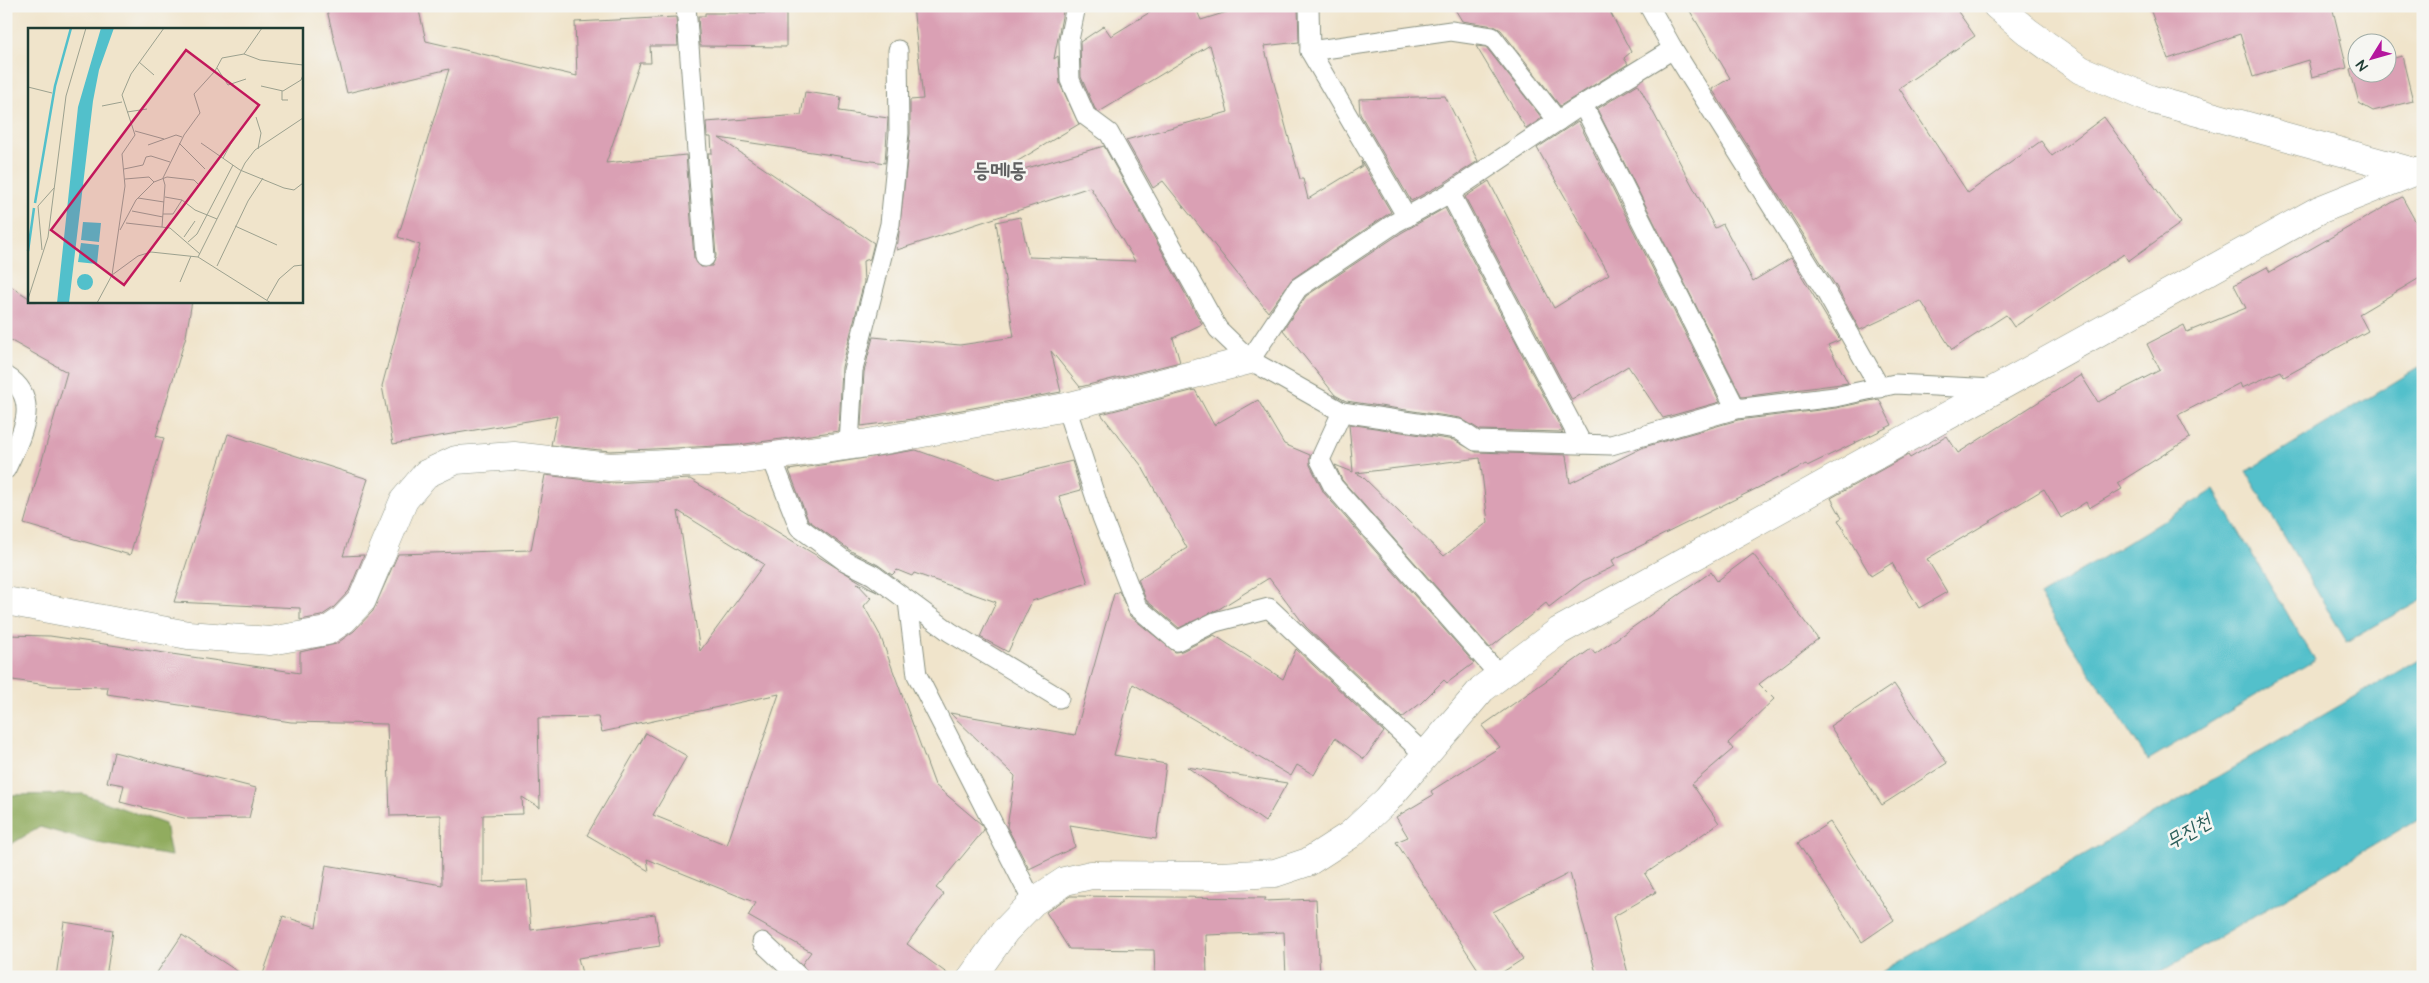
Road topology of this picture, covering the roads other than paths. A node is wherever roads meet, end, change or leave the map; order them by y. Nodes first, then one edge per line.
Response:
1 (686, 6) edge
2 (1076, 6) edge
3 (1310, 6) edge
4 (1648, 6) edge
5 (1997, 6) edge
6 (1673, 49) junction
7 (898, 50) dead end
8 (1310, 51) junction
9 (1583, 104) junction
10 (1558, 121) junction
11 (2418, 172) edge
12 (1450, 192) junction
13 (1407, 217) junction
14 (705, 257) dead end
15 (1250, 360) junction
16 (6, 376) edge
17 (1880, 388) junction
18 (1995, 389) junction
19 (1066, 407) junction
20 (1736, 409) junction
21 (1342, 412) junction
22 (1582, 444) junction
23 (849, 446) junction
24 (771, 456) junction
25 (6, 469) edge
26 (6, 601) edge
27 (908, 601) junction
28 (1500, 676) junction
29 (1059, 698) dead end
30 (1425, 755) junction
31 (1033, 902) junction
32 (762, 942) dead end
33 (798, 977) edge
34 (972, 977) edge

1 - 14 lane
2 - 15 lane
3 - 8 lane
4 - 6 lane
5 - 11 street
6 - 9 lane
6 - 17 lane
7 - 23 lane
8 - 10 lane
8 - 13 lane
9 - 10 lane
9 - 20 lane
10 - 12 lane
11 - 18 street
12 - 13 lane
12 - 22 lane
13 - 15 lane
15 - 19 street
15 - 21 lane
16 - 25 lane
17 - 18 lane
17 - 20 lane
18 - 28 street
19 - 23 street
19 - 30 lane
20 - 22 lane
21 - 22 lane
21 - 28 lane
23 - 24 street
24 - 26 street
24 - 27 lane
27 - 29 lane
27 - 31 lane
28 - 30 street
30 - 31 street
31 - 34 street
32 - 33 lane

